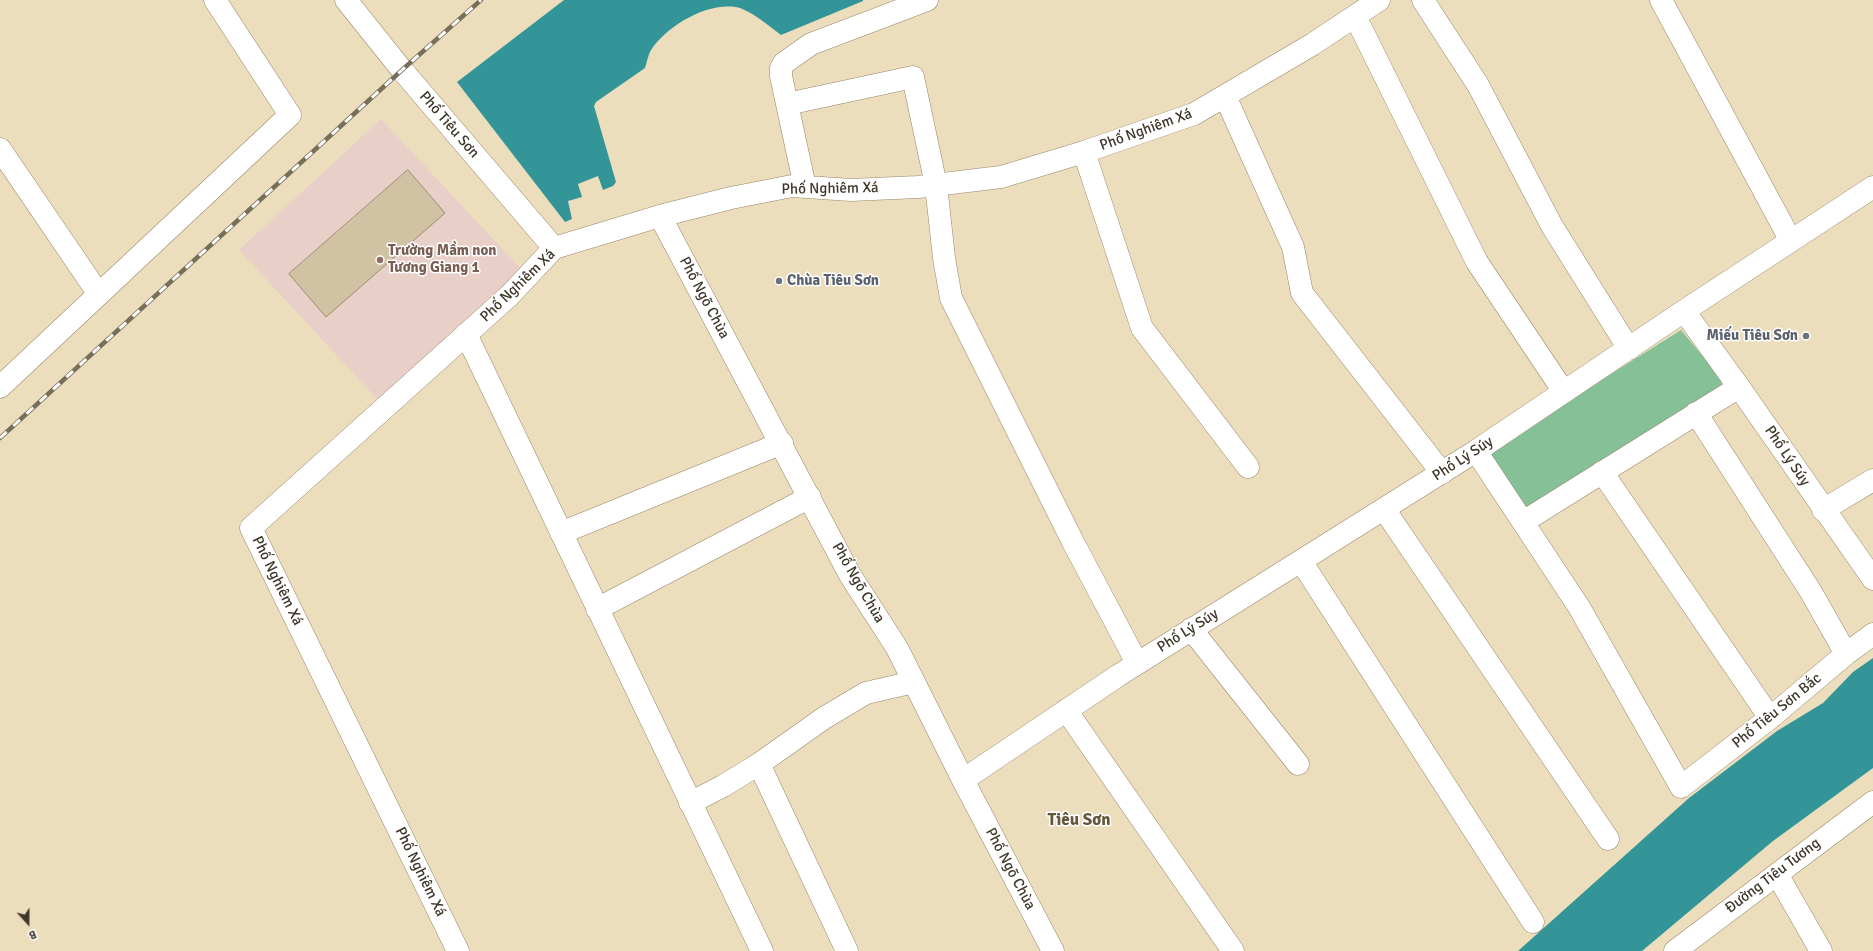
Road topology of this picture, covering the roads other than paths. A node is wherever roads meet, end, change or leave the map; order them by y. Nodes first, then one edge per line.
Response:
1 (216, 0) edge
2 (346, 0) edge
3 (927, 0) edge
4 (1379, 0) edge
5 (1423, 0) edge
6 (1661, 0) edge
7 (1355, 16) junction
8 (1225, 96) junction
9 (787, 104) junction
10 (0, 149) edge
11 (1084, 152) junction
12 (936, 185) junction
13 (1873, 187) edge
14 (805, 188) junction
15 (660, 216) junction
16 (1791, 241) junction
17 (554, 248) junction
18 (98, 293) junction
19 (1684, 312) junction
20 (466, 334) junction
21 (1629, 349) junction
22 (0, 387) edge
23 (1739, 387) junction
24 (1564, 392) junction
25 (1696, 413) junction
26 (782, 443) junction
27 (1476, 451) junction
28 (1248, 467) dead end
29 (1602, 472) junction
30 (1442, 473) junction
31 (1873, 480) edge
32 (810, 497) junction
33 (1384, 509) junction
34 (1823, 510) junction
35 (1523, 522) junction
36 (561, 533) junction
37 (1301, 560) junction
38 (1873, 579) edge
39 (597, 609) junction
40 (1191, 629) junction
41 (1873, 634) edge
42 (1846, 654) junction
43 (1137, 663) junction
44 (914, 682) junction
45 (1066, 710) junction
46 (1770, 718) junction
47 (759, 764) junction
48 (1298, 764) dead end
49 (963, 780) junction
50 (1873, 802) edge
51 (690, 803) junction
52 (1608, 839) dead end
53 (1777, 874) junction
54 (1533, 922) dead end
55 (458, 951) edge
56 (762, 951) edge
57 (847, 951) edge
58 (1053, 951) edge
59 (1233, 951) edge
60 (1675, 951) edge
61 (1821, 951) edge

1 - 18 street
2 - 17 street, Phố Tiêu Sơn
3 - 9 street
4 - 7 street, Phố Nghiêm Xá
5 - 21 street
6 - 16 street
7 - 8 street, Phố Nghiêm Xá
7 - 24 street
8 - 11 street, Phố Nghiêm Xá
8 - 30 street
9 - 12 street
9 - 14 street
10 - 18 street
11 - 12 street, Phố Nghiêm Xá
11 - 28 street
12 - 14 street, Phố Nghiêm Xá
12 - 43 street
13 - 16 street
14 - 15 street, Phố Nghiêm Xá
15 - 17 street, Phố Nghiêm Xá
15 - 26 street, Phố Ngõ Chùa
16 - 19 street
17 - 20 street, Phố Nghiêm Xá
18 - 22 street
19 - 21 street, Phố Lý Súy
19 - 23 street, Phố Lý Súy
20 - 36 street
20 - 55 street, Phố Nghiêm Xá
21 - 24 street, Phố Lý Súy
23 - 25 street
23 - 34 street, Phố Lý Súy
24 - 27 street, Phố Lý Súy
25 - 29 street
25 - 42 street
26 - 32 street, Phố Ngõ Chùa
26 - 36 street
27 - 30 street, Phố Lý Súy
27 - 35 street
29 - 35 street
29 - 46 street
30 - 33 street, Phố Lý Súy
31 - 34 street
32 - 39 street
32 - 44 street, Phố Ngõ Chùa
33 - 37 street, Phố Lý Súy
33 - 52 street
34 - 38 street, Phố Lý Súy
35 - 46 street, Phố Tiêu Sơn Bắc
36 - 39 street
37 - 40 street, Phố Lý Súy
37 - 54 street
39 - 51 street
40 - 43 street, Phố Lý Súy
40 - 48 street
41 - 42 street, Phố Tiêu Sơn Bắc
42 - 46 street, Phố Tiêu Sơn Bắc
43 - 45 street, Phố Lý Súy
44 - 47 street
44 - 49 street, Phố Ngõ Chùa
45 - 49 street, Phố Lý Súy
45 - 59 street
47 - 51 street
47 - 57 street
49 - 58 street, Phố Ngõ Chùa
50 - 53 street, Đường Tiêu Tương
51 - 56 street
53 - 60 street, Đường Tiêu Tương
53 - 61 street

